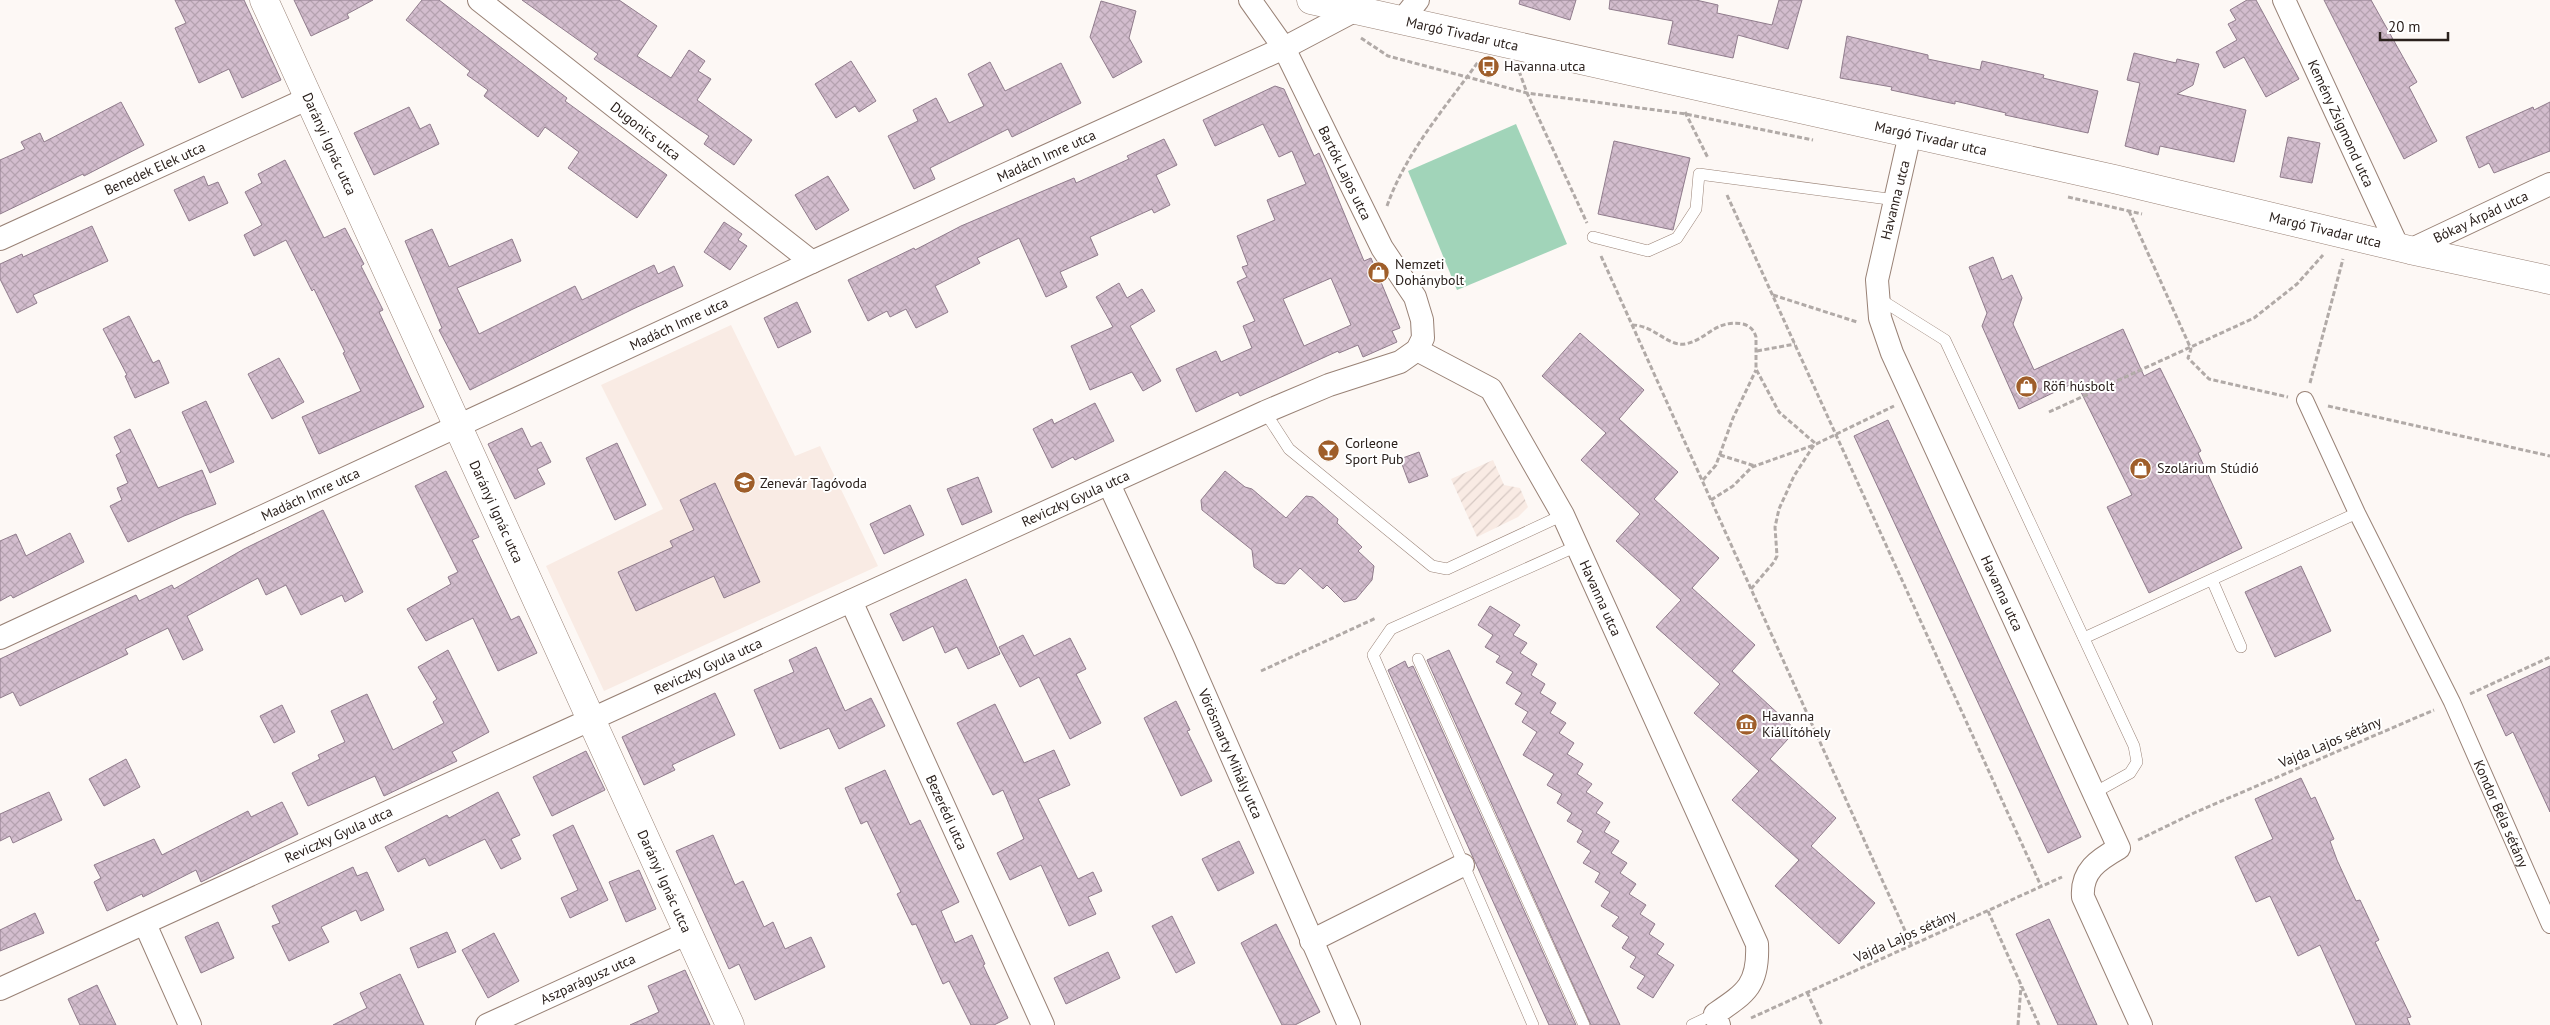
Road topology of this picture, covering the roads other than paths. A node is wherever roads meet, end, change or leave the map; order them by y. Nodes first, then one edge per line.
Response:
1 (264, 0) edge
2 (479, 0) edge
3 (1250, 0) edge
4 (1311, 0) edge
5 (2284, 0) edge
6 (1356, 10) junction
7 (1410, 10) edge
8 (1284, 48) junction
9 (309, 98) junction
10 (1910, 134) junction
11 (2550, 184) edge
12 (1896, 200) junction
13 (1593, 237) road end
14 (0, 239) edge
15 (2404, 249) junction
16 (812, 262) junction
17 (2550, 280) edge
18 (1878, 298) junction
19 (1417, 350) junction
20 (2305, 400) road end
21 (1265, 412) junction
22 (458, 427) junction
23 (1109, 484) junction
24 (2357, 513) junction
25 (1563, 515) junction
26 (1577, 546) junction
27 (2212, 580) junction
28 (851, 601) junction
29 (0, 638) edge
30 (2084, 638) junction
31 (2241, 647) dead end
32 (1418, 659) dead end
33 (592, 720) junction
34 (2094, 793) junction
35 (1463, 866) junction
36 (145, 924) junction
37 (2550, 924) edge
38 (688, 933) junction
39 (1311, 941) junction
40 (0, 990) edge
41 (1717, 1020) edge
42 (190, 1025) edge
43 (487, 1025) edge
44 (730, 1025) edge
45 (1043, 1025) edge
46 (1349, 1025) edge
47 (1534, 1025) edge
48 (1584, 1025) edge
49 (1692, 1025) edge
50 (2141, 1025) edge

1 - 9 street, Darányi Ignác utca
2 - 16 street, Dugonics utca
3 - 8 street, Bartók Lajos utca
4 - 6 street, Margó Tivadar utca
5 - 15 street, Kemény Zsigmond utca
6 - 7 street, Margó Tivadar utca
6 - 8 street, Madách Imre utca
7 - 10 street, Margó Tivadar utca
8 - 16 street, Madách Imre utca
8 - 19 street, Bartók Lajos utca
9 - 14 street, Benedek Elek utca
9 - 22 street, Darányi Ignác utca
10 - 12 street, Havanna utca
10 - 15 street, Margó Tivadar utca
11 - 15 street, Bókay Árpád utca
12 - 13 lane
12 - 18 street, Havanna utca
15 - 17 street, Margó Tivadar utca
16 - 22 street, Madách Imre utca
18 - 30 lane
18 - 34 street, Havanna utca
19 - 21 street, Reviczky Gyula utca
19 - 25 street, Havanna utca
20 - 24 street, Kondor Béla sétány
21 - 23 street, Reviczky Gyula utca
21 - 25 lane
22 - 29 street, Madách Imre utca
22 - 33 street, Darányi Ignác utca
23 - 28 street, Reviczky Gyula utca
23 - 39 street, Vörösmarty Mihály utca
24 - 27 lane
24 - 37 street, Kondor Béla sétány
25 - 26 street, Havanna utca
26 - 35 lane
26 - 41 street, Havanna utca
27 - 30 lane
27 - 31 lane
28 - 33 street, Reviczky Gyula utca
28 - 45 street, Bezerédi utca
30 - 34 lane
32 - 48 lane
33 - 36 street, Reviczky Gyula utca
33 - 38 street, Darányi Ignác utca
34 - 50 street, Havanna utca
35 - 39 street
35 - 47 lane
36 - 40 street, Reviczky Gyula utca
36 - 42 street
38 - 43 street, Aszparágusz utca
38 - 44 street, Darányi Ignác utca
39 - 46 street, Vörösmarty Mihály utca
41 - 49 lane

